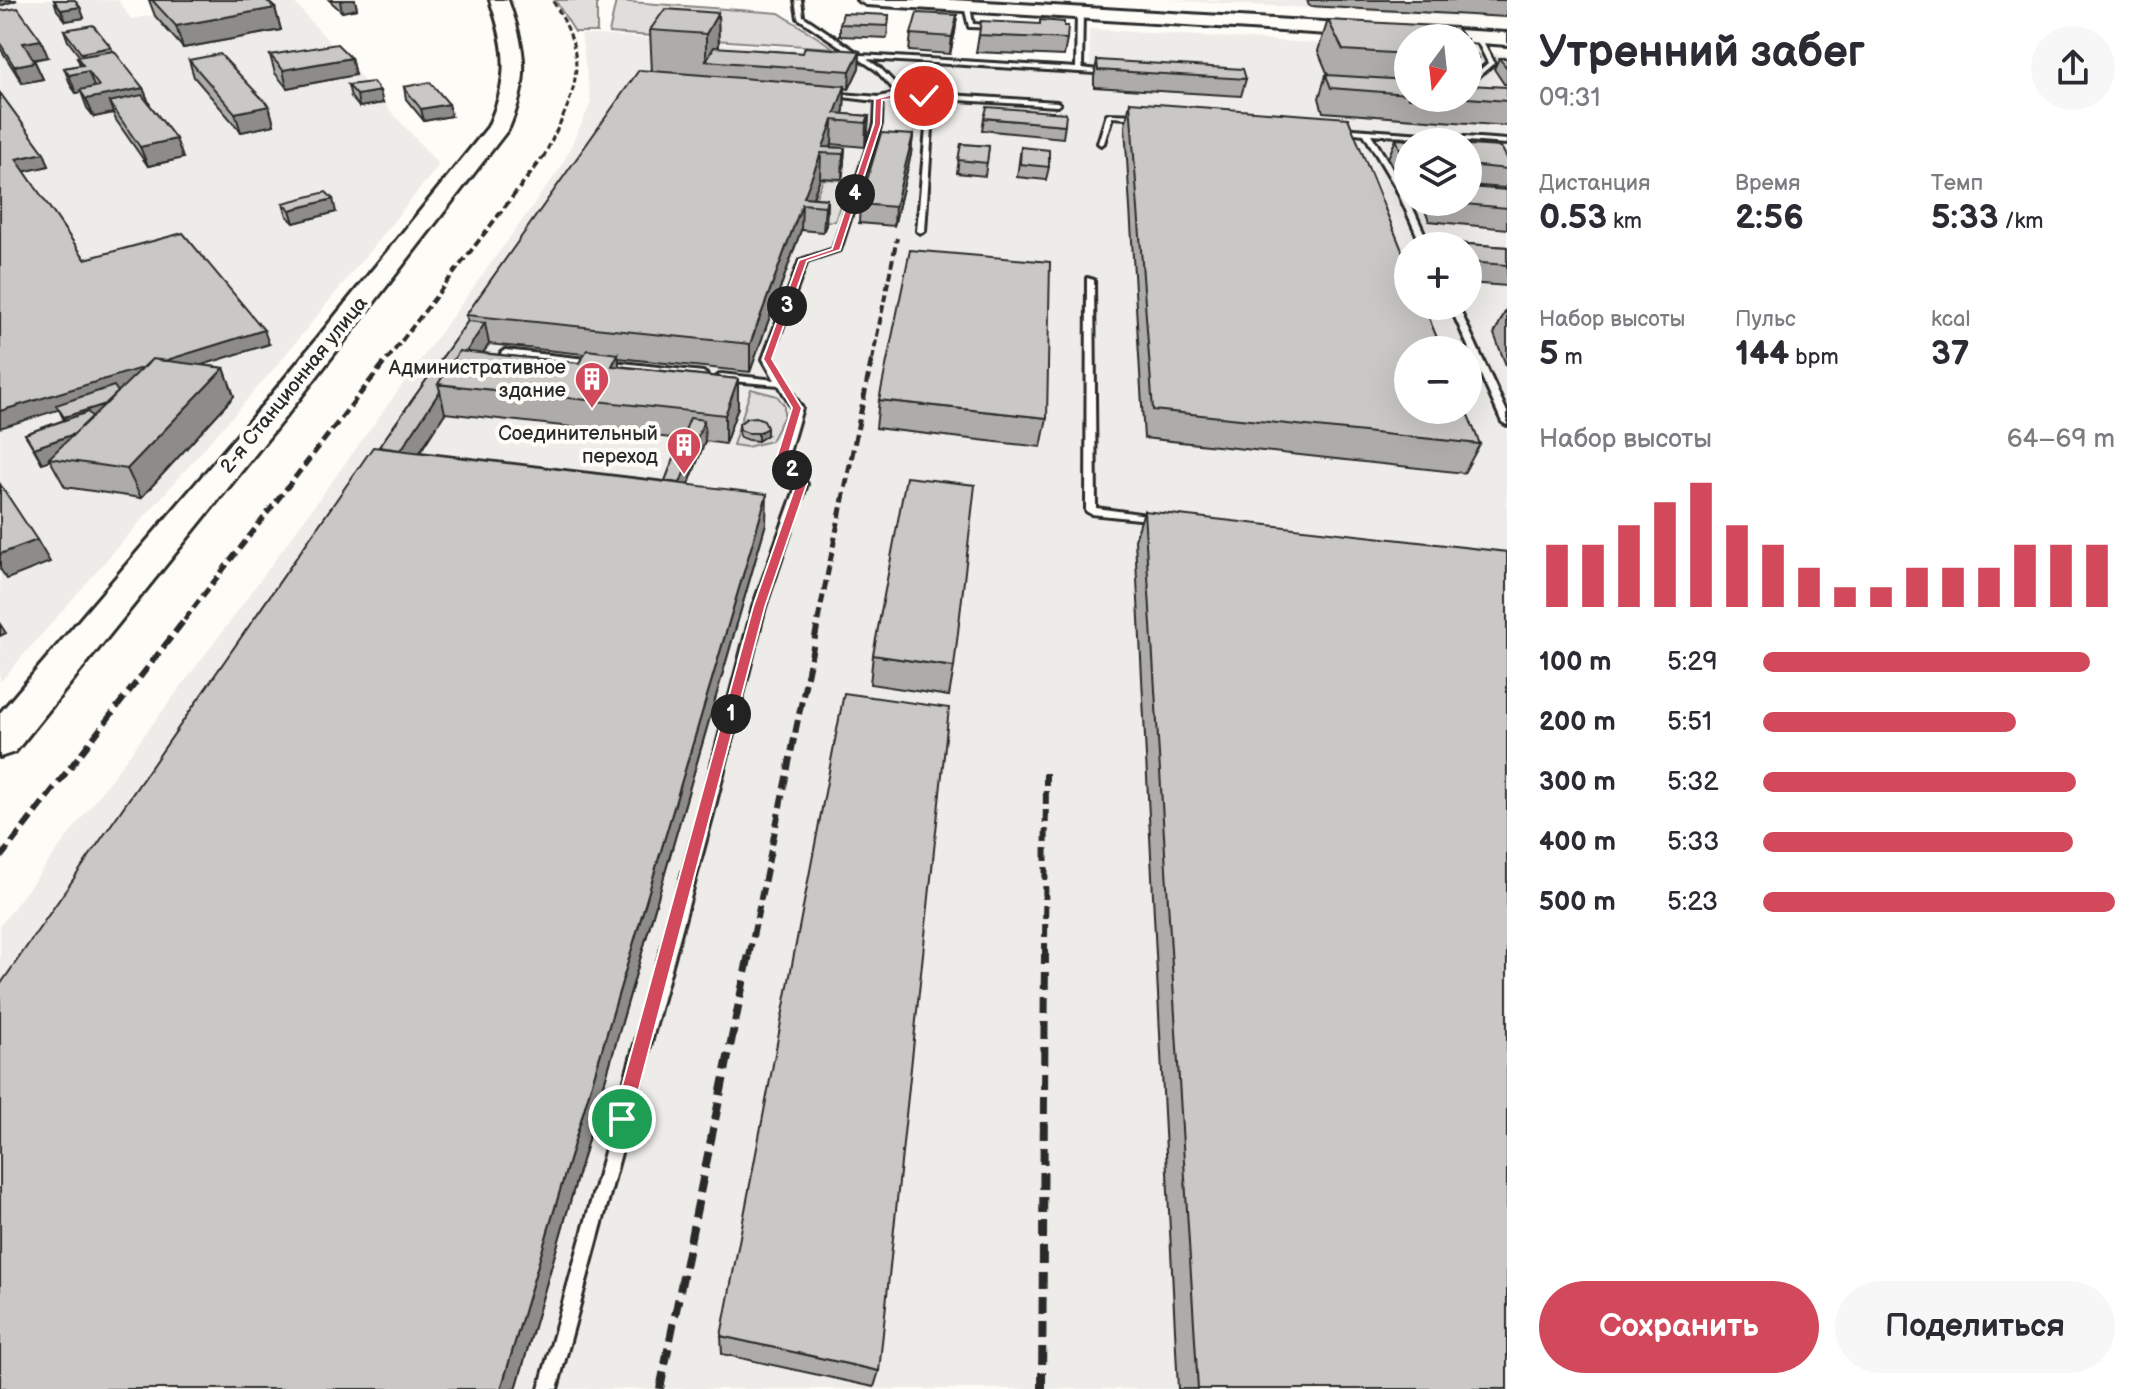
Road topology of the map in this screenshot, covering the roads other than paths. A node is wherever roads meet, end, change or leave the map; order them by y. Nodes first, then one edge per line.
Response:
1 (499, 0) edge
2 (798, 0) edge
3 (866, 0) edge
4 (967, 6) junction
5 (1080, 12) junction
6 (998, 28) edge
7 (1394, 32) edge
8 (1482, 37) edge
9 (1507, 39) edge
10 (1482, 45) edge
11 (829, 55) edge
12 (860, 56) junction
13 (1079, 69) junction
14 (1482, 71) edge
15 (1124, 73) edge
16 (901, 94) junction
17 (819, 95) edge
18 (924, 96) junction
19 (879, 99) junction
20 (1057, 104) dead end
21 (1155, 118) edge
22 (1336, 130) edge
23 (1366, 132) junction
24 (1507, 142) edge
25 (1101, 143) dead end
26 (921, 231) dead end
27 (1420, 232) edge
28 (1090, 280) dead end
29 (1460, 320) edge
30 (505, 353) edge
31 (782, 383) junction
32 (1507, 422) edge
33 (1168, 521) edge
34 (0, 741) edge
35 (548, 1389) edge

1 - 34 main road, 2-я Станционная улица
2 - 12 lane
3 - 4 main road
4 - 5 main road
4 - 6 lane
5 - 7 main road
5 - 13 lane
8 - 9 main road
10 - 14 lane
11 - 12 lane
12 - 13 lane
12 - 16 lane
13 - 15 lane
16 - 18 lane
16 - 19 lane
17 - 19 lane
18 - 20 lane
18 - 26 lane
19 - 31 lane
21 - 25 lane
22 - 23 lane
23 - 24 lane
23 - 27 lane
28 - 33 lane
29 - 32 lane
30 - 31 lane
31 - 35 lane

